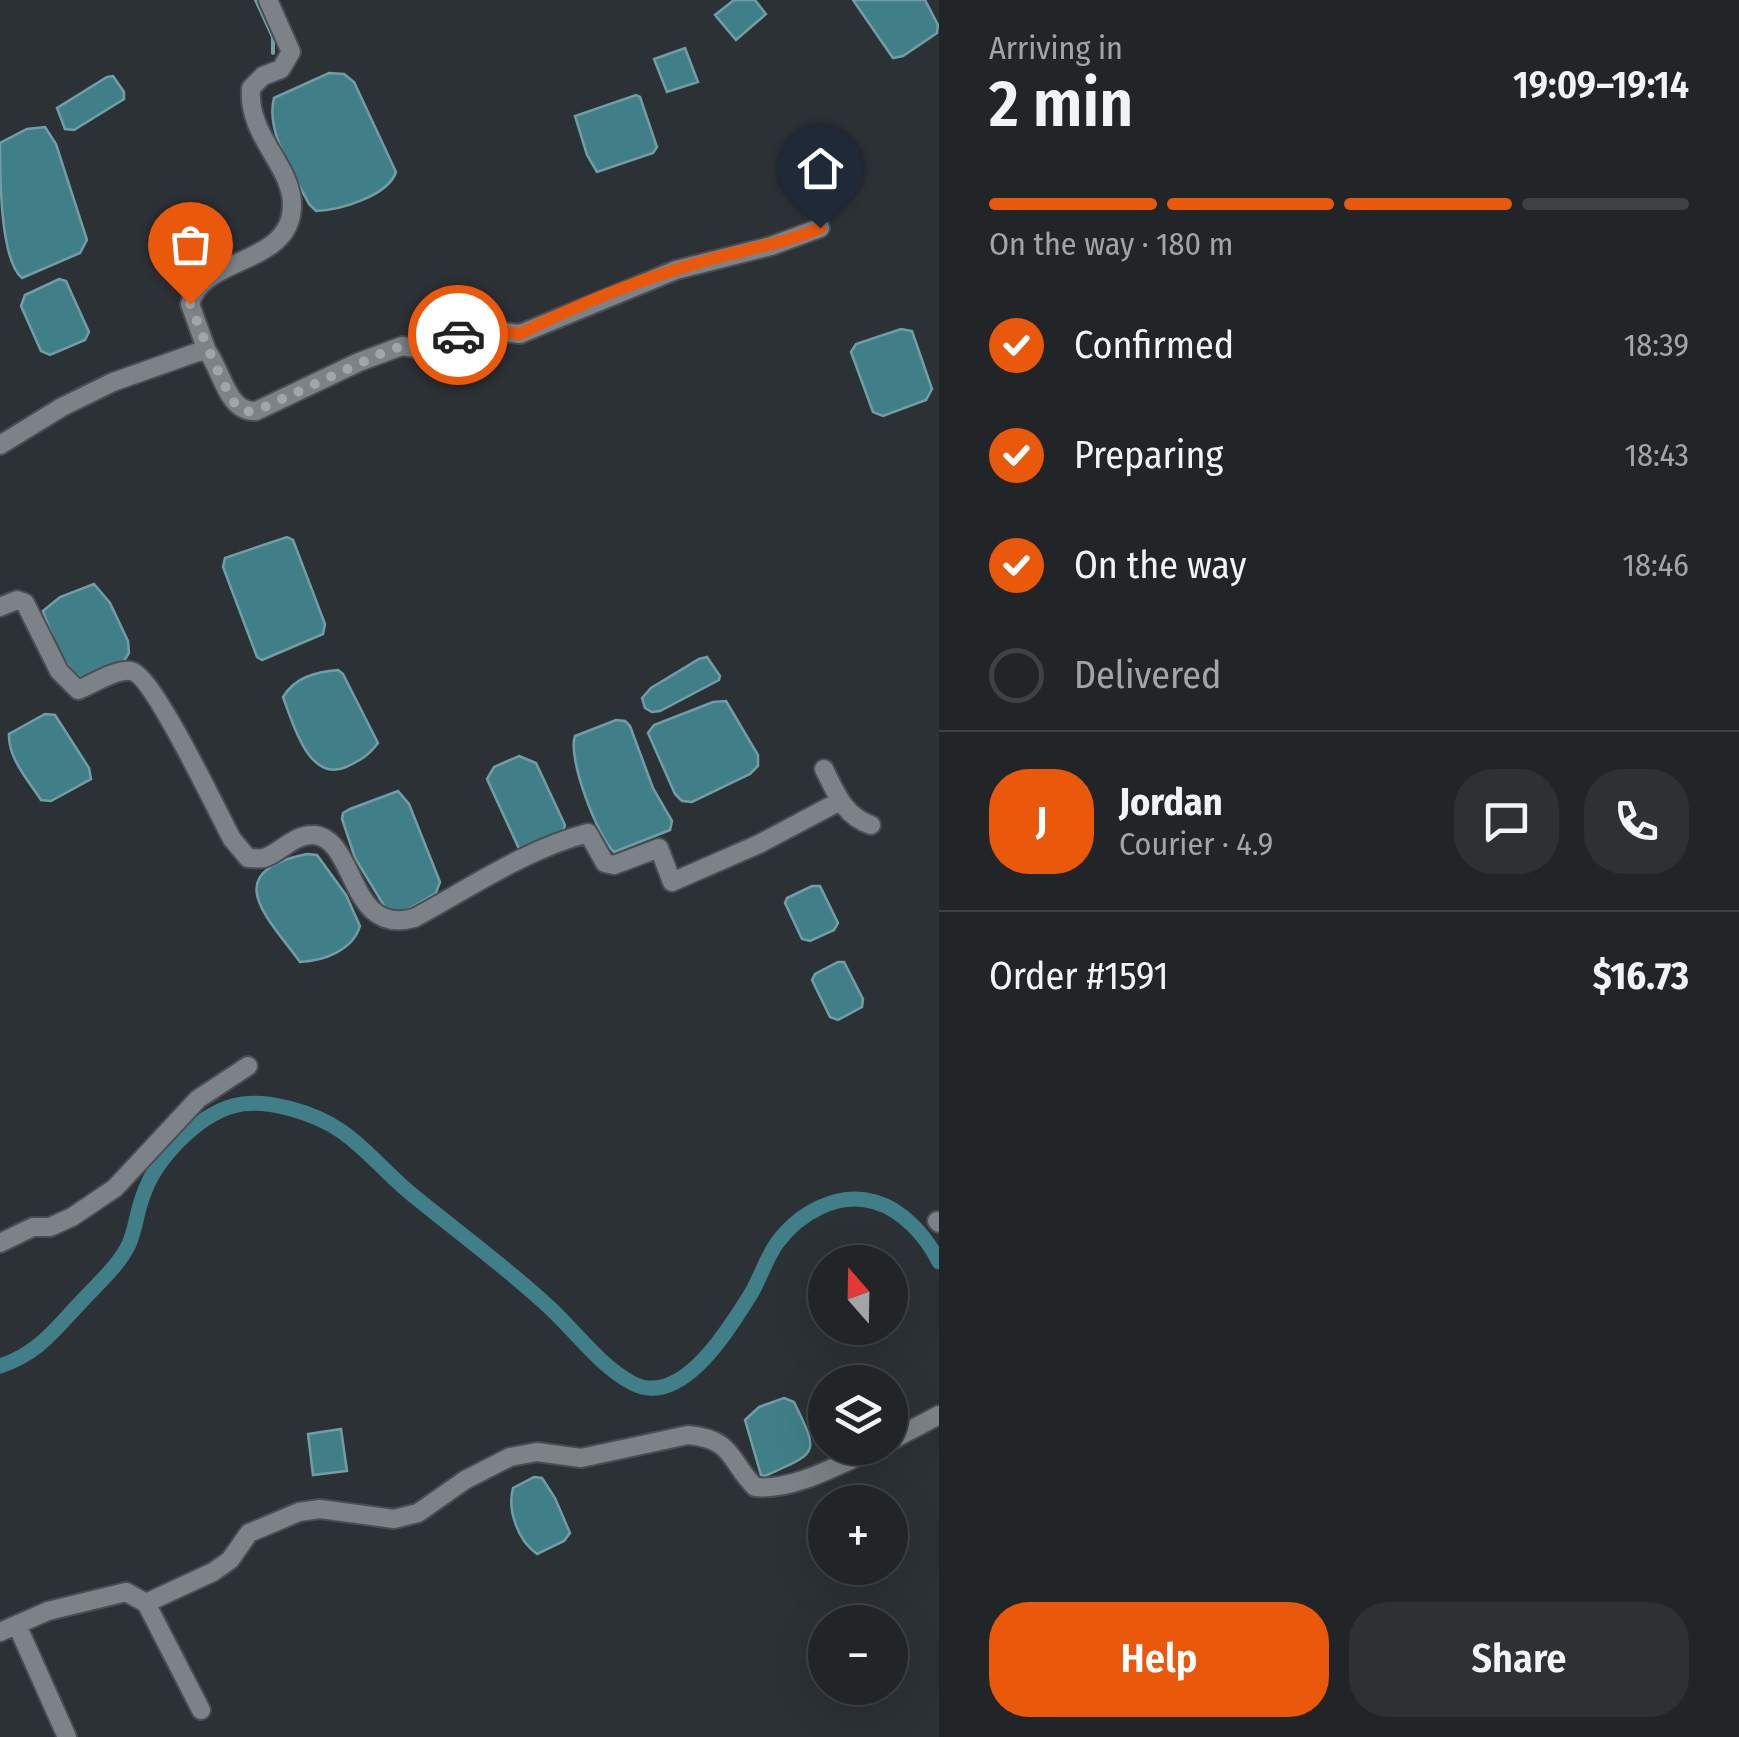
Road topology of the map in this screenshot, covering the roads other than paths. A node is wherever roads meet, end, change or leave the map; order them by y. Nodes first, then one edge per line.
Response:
1 (268, 0) edge
2 (820, 228) dead end
3 (207, 351) junction
4 (0, 445) edge
5 (0, 607) edge
6 (824, 769) dead end
7 (840, 801) junction
8 (871, 825) dead end
9 (248, 1066) dead end
10 (0, 1243) edge
11 (939, 1415) edge
12 (908, 1431) edge
13 (835, 1465) edge
14 (146, 1603) junction
15 (8, 1628) edge
16 (201, 1710) dead end
17 (66, 1737) edge

1 - 3 street
2 - 3 street
3 - 4 street
5 - 7 street
6 - 7 street
7 - 8 street
9 - 10 street
11 - 12 street
13 - 14 street
14 - 15 street
14 - 16 street
15 - 17 street

